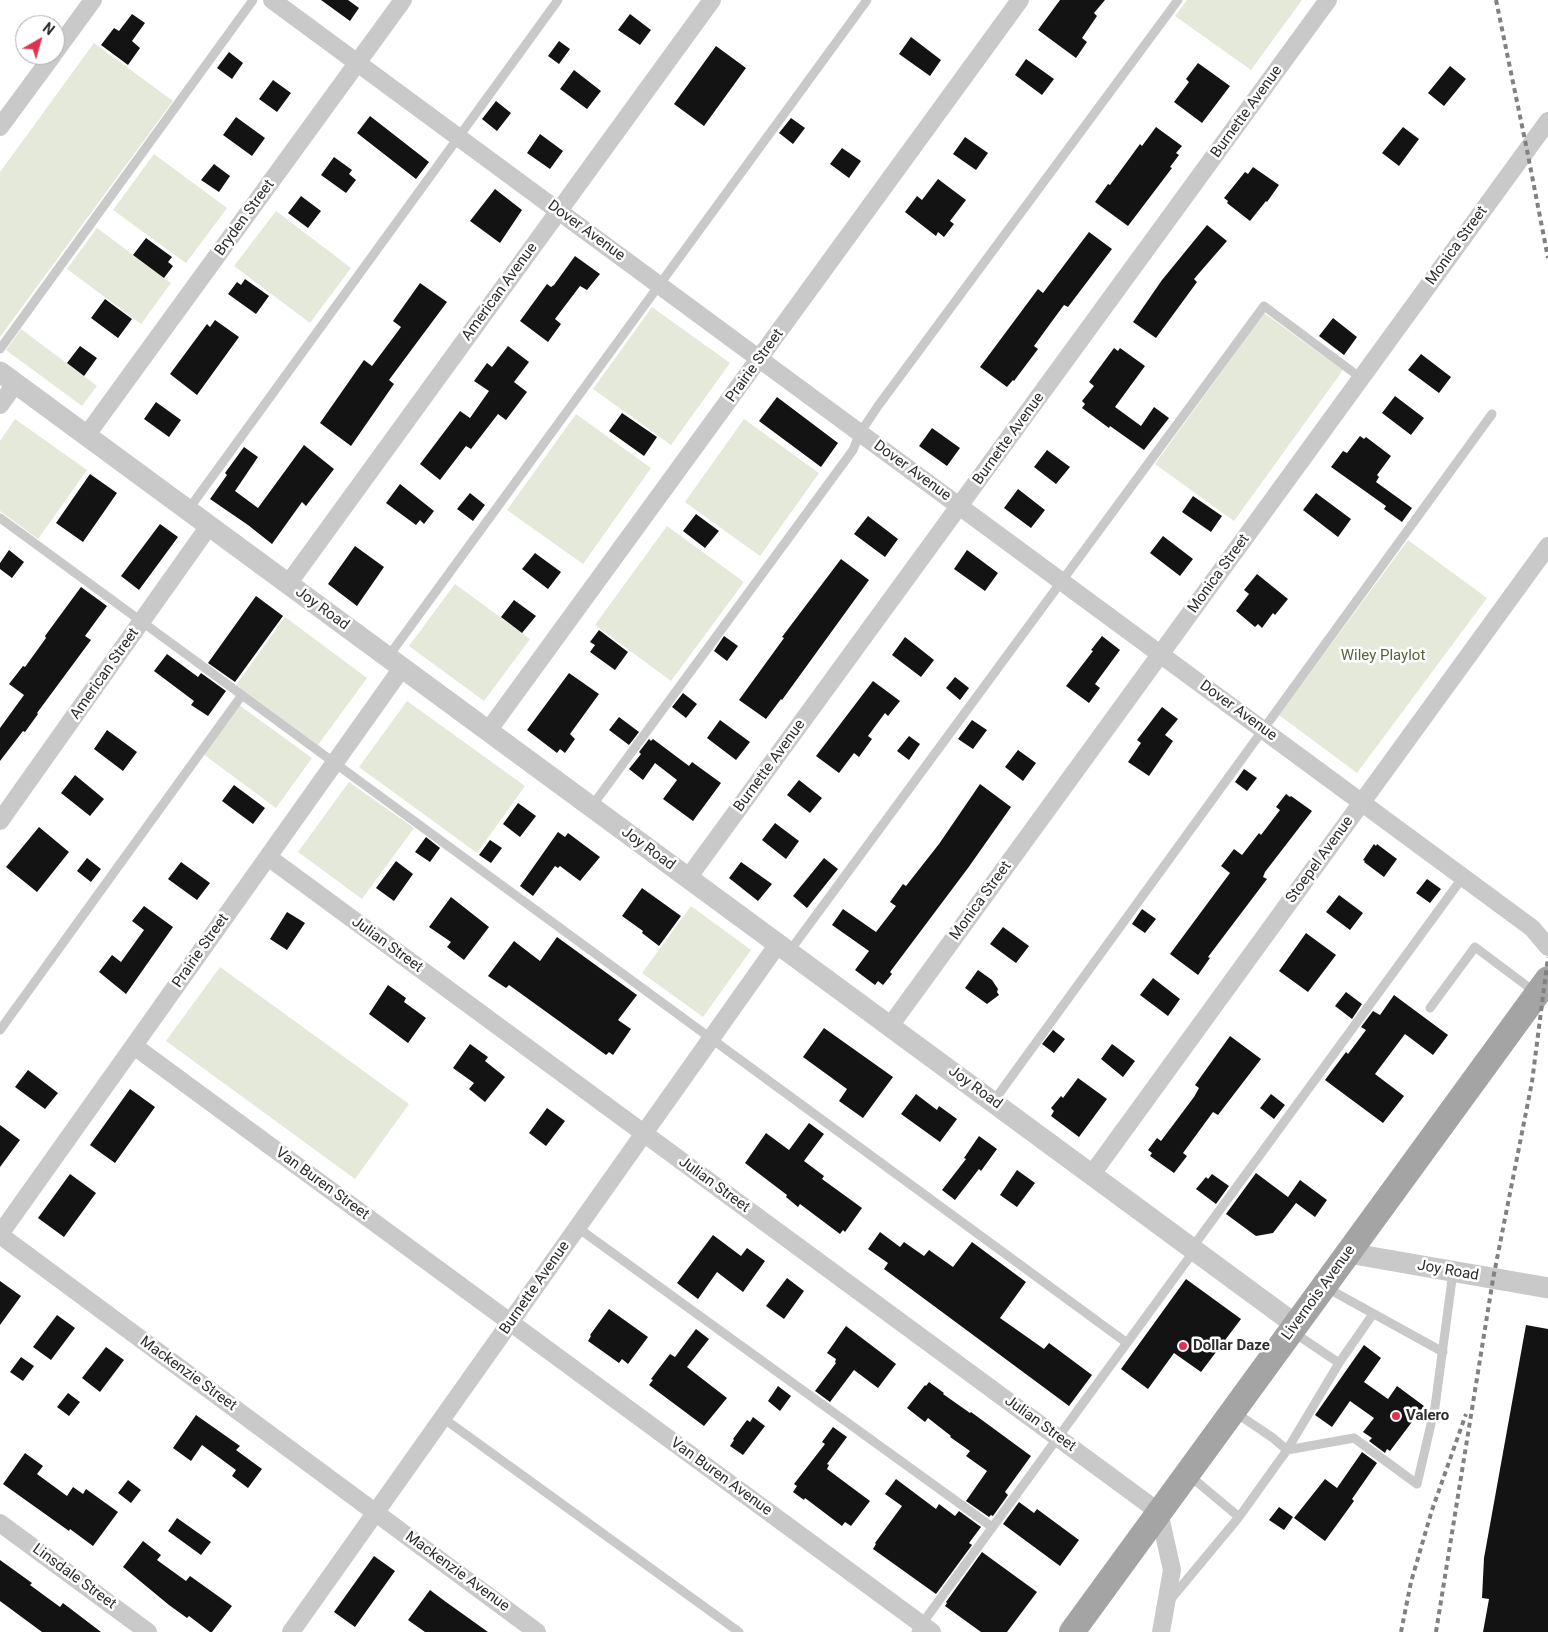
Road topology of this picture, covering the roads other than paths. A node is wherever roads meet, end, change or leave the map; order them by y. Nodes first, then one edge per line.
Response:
1 (93, 0) edge
2 (253, 0) edge
3 (272, 0) edge
4 (403, 0) edge
5 (558, 0) edge
6 (712, 0) edge
7 (866, 0) edge
8 (1020, 0) edge
9 (1178, 0) edge
10 (1328, 0) edge
11 (65, 38) edge
12 (358, 63) junction
13 (46, 65) edge
14 (1548, 121) edge
15 (0, 127) edge
16 (459, 137) junction
17 (559, 211) junction
18 (660, 285) junction
19 (0, 349) edge
20 (760, 359) junction
21 (8, 378) edge
22 (1361, 378) junction
23 (0, 405) edge
24 (1492, 414) dead end
25 (860, 433) junction
26 (86, 436) junction
27 (960, 507) junction
28 (188, 511) junction
29 (0, 518) edge
30 (210, 526) junction
31 (1548, 546) edge
32 (1062, 582) junction
33 (288, 584) junction
34 (142, 622) junction
35 (1161, 654) junction
36 (395, 663) junction
37 (242, 695) junction
38 (1264, 730) junction
39 (488, 731) junction
40 (335, 763) junction
41 (1362, 803) junction
42 (591, 807) junction
43 (0, 821) edge
44 (268, 857) junction
45 (1463, 877) junction
46 (688, 878) junction
47 (1548, 947) edge
48 (784, 948) junction
49 (1543, 986) edge
50 (1430, 1008) dead end
51 (890, 1026) junction
52 (0, 1030) edge
53 (712, 1039) junction
54 (134, 1046) junction
55 (993, 1102) junction
56 (644, 1134) junction
57 (1092, 1174) junction
58 (578, 1228) junction
59 (0, 1234) edge
60 (1194, 1249) junction
61 (1348, 1253) junction
62 (1453, 1272) junction
63 (1324, 1287) junction
64 (1548, 1288) edge
65 (1373, 1314) junction
66 (510, 1322) junction
67 (1294, 1328) junction
68 (1127, 1343) junction
69 (1443, 1352) junction
70 (1339, 1363) junction
71 (1233, 1412) junction
72 (443, 1418) junction
73 (1057, 1437) junction
74 (1287, 1450) junction
75 (1188, 1474) junction
76 (1159, 1512) junction
77 (376, 1513) junction
78 (1240, 1517) junction
79 (0, 1523) edge
80 (992, 1527) junction
81 (1166, 1605) junction
82 (923, 1629) edge
83 (148, 1632) edge
84 (291, 1632) edge
85 (537, 1632) edge
86 (739, 1632) edge
87 (1072, 1632) edge
88 (1161, 1632) edge

1 - 11 street
2 - 19 lane
3 - 12 street, Dover Avenue
4 - 12 street, Bryden Street
5 - 16 lane
6 - 17 street, American Avenue
7 - 18 lane
8 - 20 street, Prairie Street
9 - 25 lane
10 - 27 street, Burnette Avenue
12 - 16 street, Dover Avenue
12 - 26 street, Bryden Street
13 - 15 street
14 - 22 street, Monica Street
16 - 17 street, Dover Avenue
16 - 28 lane
17 - 18 street, Dover Avenue
17 - 33 street, American Avenue
18 - 20 street, Dover Avenue
18 - 36 lane
20 - 25 street, Dover Avenue
20 - 39 street, Prairie Street
21 - 23 street
21 - 26 street, Joy Road
22 - 32 lane
22 - 35 street, Monica Street
24 - 38 lane
25 - 27 street, Dover Avenue
25 - 42 lane
26 - 28 street, Joy Road
27 - 32 street, Dover Avenue
27 - 46 street, Burnette Avenue
28 - 30 street, Joy Road
29 - 34 lane
30 - 33 street, Joy Road
30 - 34 street, American Street
31 - 41 street, Stoepel Avenue
32 - 35 street, Dover Avenue
32 - 48 lane
33 - 36 street, Joy Road
34 - 37 lane
34 - 43 street, American Street
35 - 38 street, Dover Avenue
35 - 51 street, Monica Street
36 - 39 street, Joy Road
36 - 40 street, Prairie Street
37 - 40 lane
37 - 52 lane
38 - 41 street, Dover Avenue
38 - 55 lane
39 - 42 street, Joy Road
40 - 44 street, Prairie Street
40 - 53 lane
41 - 45 street, Dover Avenue
41 - 57 street, Stoepel Avenue
42 - 46 street, Joy Road
44 - 54 street, Prairie Street
44 - 56 street, Julian Street
45 - 47 street, Dover Avenue
45 - 60 lane
46 - 48 street, Joy Road
48 - 51 street, Joy Road
48 - 53 street, Burnette Avenue
49 - 50 lane
49 - 61 main road, Livernois Avenue
51 - 55 street, Joy Road
53 - 56 street, Burnette Avenue
53 - 68 lane
54 - 59 street, Prairie Street
54 - 66 street, Van Buren Street
55 - 57 street, Joy Road
56 - 58 street, Burnette Avenue
56 - 73 street, Julian Street
57 - 60 street, Joy Road
58 - 66 street, Burnette Avenue
58 - 80 lane
59 - 77 street, Mackenzie Street
60 - 67 street, Joy Road
60 - 68 lane
61 - 62 street, Joy Road
61 - 63 main road, Livernois Avenue
62 - 64 street, Joy Road
62 - 69 lane
63 - 65 lane
63 - 67 main road, Livernois Avenue
65 - 69 lane
65 - 70 lane
66 - 72 street, Burnette Avenue
66 - 82 street, Van Buren Avenue
67 - 70 lane
67 - 71 main road, Livernois Avenue
68 - 73 lane
69 - 74 lane
70 - 74 lane
71 - 74 lane
71 - 75 main road, Livernois Avenue
72 - 77 street, Burnette Avenue
72 - 86 lane
73 - 76 street, Julian Street
73 - 80 lane
74 - 78 lane
75 - 76 main road, Livernois Avenue
75 - 78 lane
76 - 81 street
76 - 87 main road, Livernois Avenue
77 - 84 street, Burnette Avenue
77 - 85 street, Mackenzie Avenue
78 - 81 lane
79 - 83 street, Linsdale Street
80 - 82 lane
81 - 88 street

